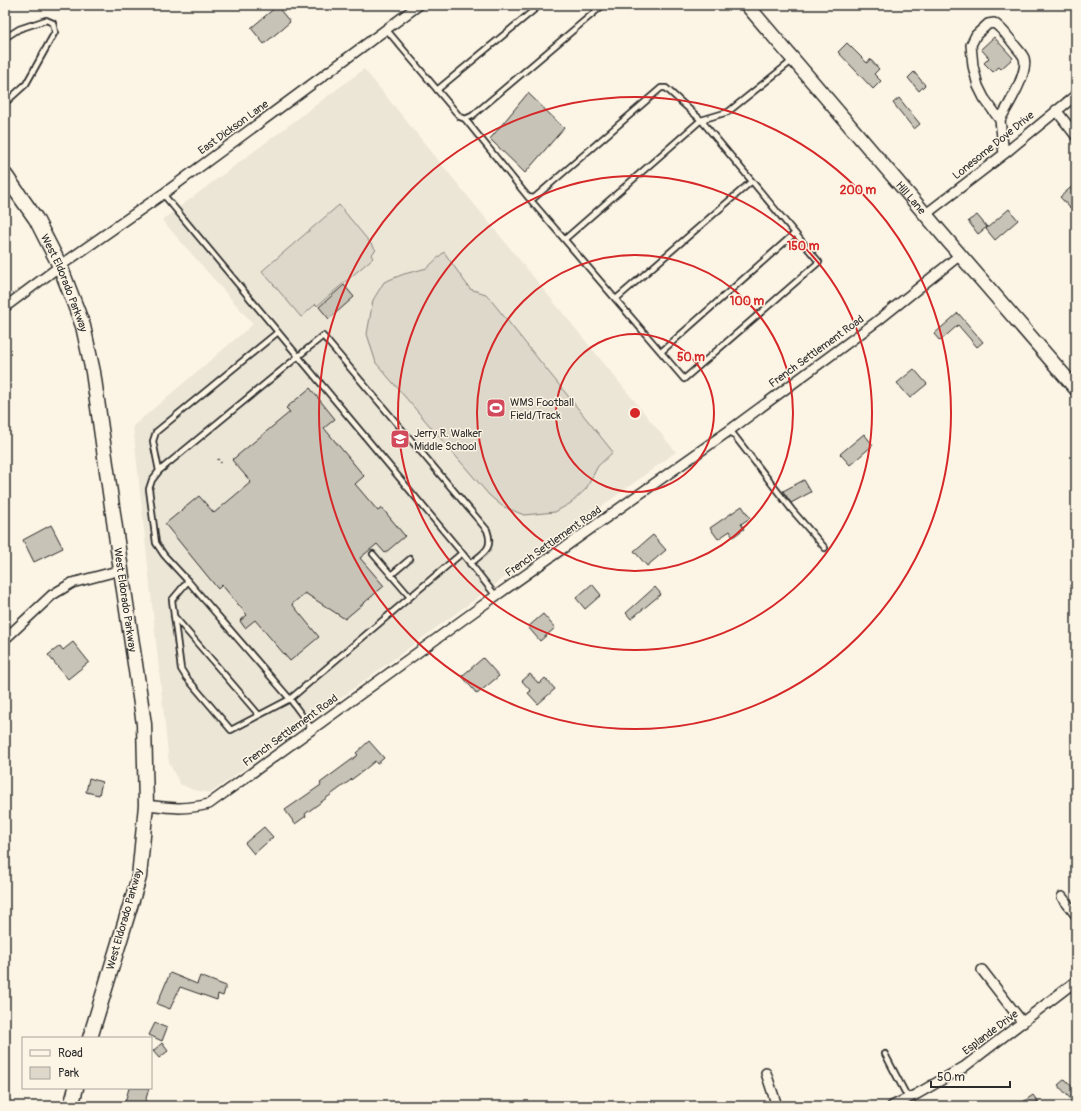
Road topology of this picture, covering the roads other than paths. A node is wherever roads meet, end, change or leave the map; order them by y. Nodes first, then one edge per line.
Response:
1 (419, 5) edge
2 (540, 5) edge
3 (603, 5) edge
4 (748, 5) edge
5 (386, 29) junction
6 (5, 38) edge
7 (794, 59) junction
8 (437, 90) junction
9 (1076, 95) edge
10 (5, 103) edge
11 (1056, 110) junction
12 (465, 119) junction
13 (702, 120) junction
14 (1000, 120) junction
15 (1076, 136) edge
16 (1004, 154) junction
17 (5, 175) edge
18 (752, 181) junction
19 (163, 194) junction
20 (528, 197) junction
21 (926, 214) junction
22 (795, 233) junction
23 (564, 239) junction
24 (960, 255) junction
25 (60, 266) junction
26 (616, 299) junction
27 (5, 307) edge
28 (278, 332) junction
29 (661, 352) junction
30 (298, 356) junction
31 (1076, 389) edge
32 (730, 430) junction
33 (159, 471) junction
34 (825, 548) dead end
35 (462, 553) junction
36 (373, 554) dead end
37 (410, 559) dead end
38 (470, 564) junction
39 (120, 570) junction
40 (391, 575) junction
41 (188, 581) junction
42 (496, 596) junction
43 (410, 597) junction
44 (174, 616) junction
45 (5, 638) edge
46 (290, 699) junction
47 (259, 716) junction
48 (312, 730) junction
49 (146, 804) junction
50 (1062, 897) dead end
51 (1076, 915) edge
52 (982, 970) dead end
53 (1076, 981) edge
54 (1023, 1023) junction
55 (90, 1037) edge
56 (885, 1054) dead end
57 (766, 1073) dead end
58 (76, 1089) edge
59 (908, 1098) junction
60 (71, 1106) edge
61 (777, 1106) edge
62 (892, 1106) edge

1 - 5 street, East Dickson Lane
2 - 8 lane
3 - 12 lane
4 - 7 street, Hill Lane
5 - 8 lane
5 - 19 street, East Dickson Lane
6 - 10 lane
7 - 13 lane
7 - 21 street, Hill Lane
8 - 12 lane
9 - 11 street, Lonesome Dove Drive
11 - 15 street
11 - 16 street, Lonesome Dove Drive
12 - 20 lane
13 - 18 lane
13 - 20 lane
13 - 23 lane
14 - 14 street
14 - 16 street
16 - 21 street, Lonesome Dove Drive
17 - 25 main road, West Eldorado Parkway
18 - 22 lane
18 - 26 lane
19 - 25 street, East Dickson Lane
19 - 28 lane
20 - 23 lane
21 - 24 street, Hill Lane
22 - 29 lane
22 - 29 lane
23 - 26 lane
24 - 31 street, Hill Lane
24 - 32 street, French Settlement Road
25 - 27 street, East Dickson Lane
25 - 39 main road, West Eldorado Parkway
26 - 29 lane
28 - 30 lane
28 - 33 lane
30 - 33 lane
30 - 35 lane
30 - 38 lane
32 - 34 lane
32 - 42 street, French Settlement Road
33 - 41 lane
35 - 38 lane
35 - 43 lane
36 - 40 lane
37 - 40 lane
38 - 42 lane
39 - 45 street
39 - 49 main road, West Eldorado Parkway
40 - 43 lane
41 - 44 lane
41 - 46 lane
42 - 48 street, French Settlement Road
43 - 46 lane
44 - 47 lane
44 - 47 lane
46 - 47 lane
46 - 48 lane
48 - 49 street, French Settlement Road
49 - 55 main road, West Eldorado Parkway
50 - 51 street
52 - 54 street
53 - 54 street, Esplande Drive
54 - 59 street, Esplande Drive
56 - 59 lane
57 - 61 street
58 - 60 main road
59 - 62 street, Esplande Drive

